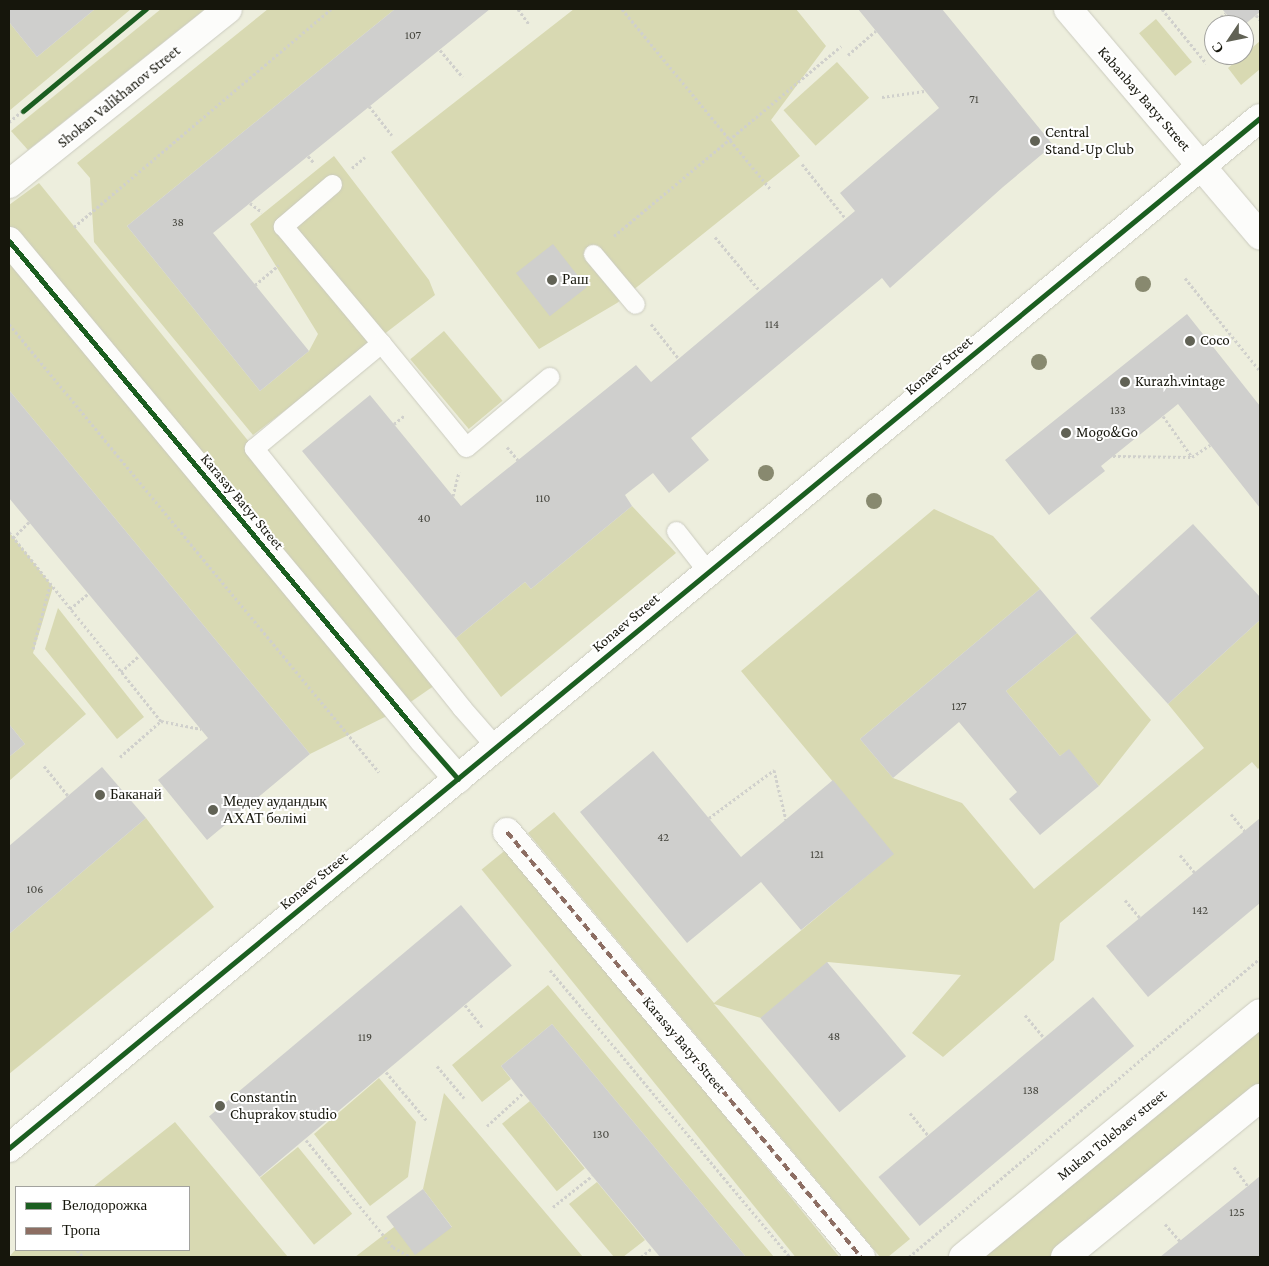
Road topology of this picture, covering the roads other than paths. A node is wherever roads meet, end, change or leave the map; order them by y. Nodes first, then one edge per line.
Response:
1 (228, 9) edge
2 (1068, 9) edge
3 (1260, 118) edge
4 (1202, 165) junction
5 (9, 184) edge
6 (332, 184) dead end
7 (1260, 235) edge
8 (9, 241) edge
9 (593, 254) road end
10 (635, 304) road end
11 (381, 343) junction
12 (549, 377) dead end
13 (676, 531) dead end
14 (708, 572) junction
15 (496, 747) junction
16 (458, 778) junction
17 (507, 832) dead end
18 (1260, 1013) edge
19 (1260, 1098) edge
20 (9, 1148) edge
21 (861, 1257) edge
22 (963, 1257) edge
23 (1065, 1257) edge

1 - 5 street, Shokan Valikhanov Street
2 - 4 street, Kabanbay Batyr Street
3 - 4 street, Konaev Street
4 - 7 street, Kabanbay Batyr Street
4 - 14 street, Konaev Street
6 - 11 lane
8 - 16 street, Karasay Batyr Street
9 - 10 lane
11 - 12 lane
11 - 15 lane
13 - 14 lane
14 - 15 street, Konaev Street
15 - 16 street, Konaev Street
16 - 20 street, Konaev Street
17 - 21 street, Karasay Batyr Street
18 - 22 street, Mukan Tolebaev street
19 - 23 street

